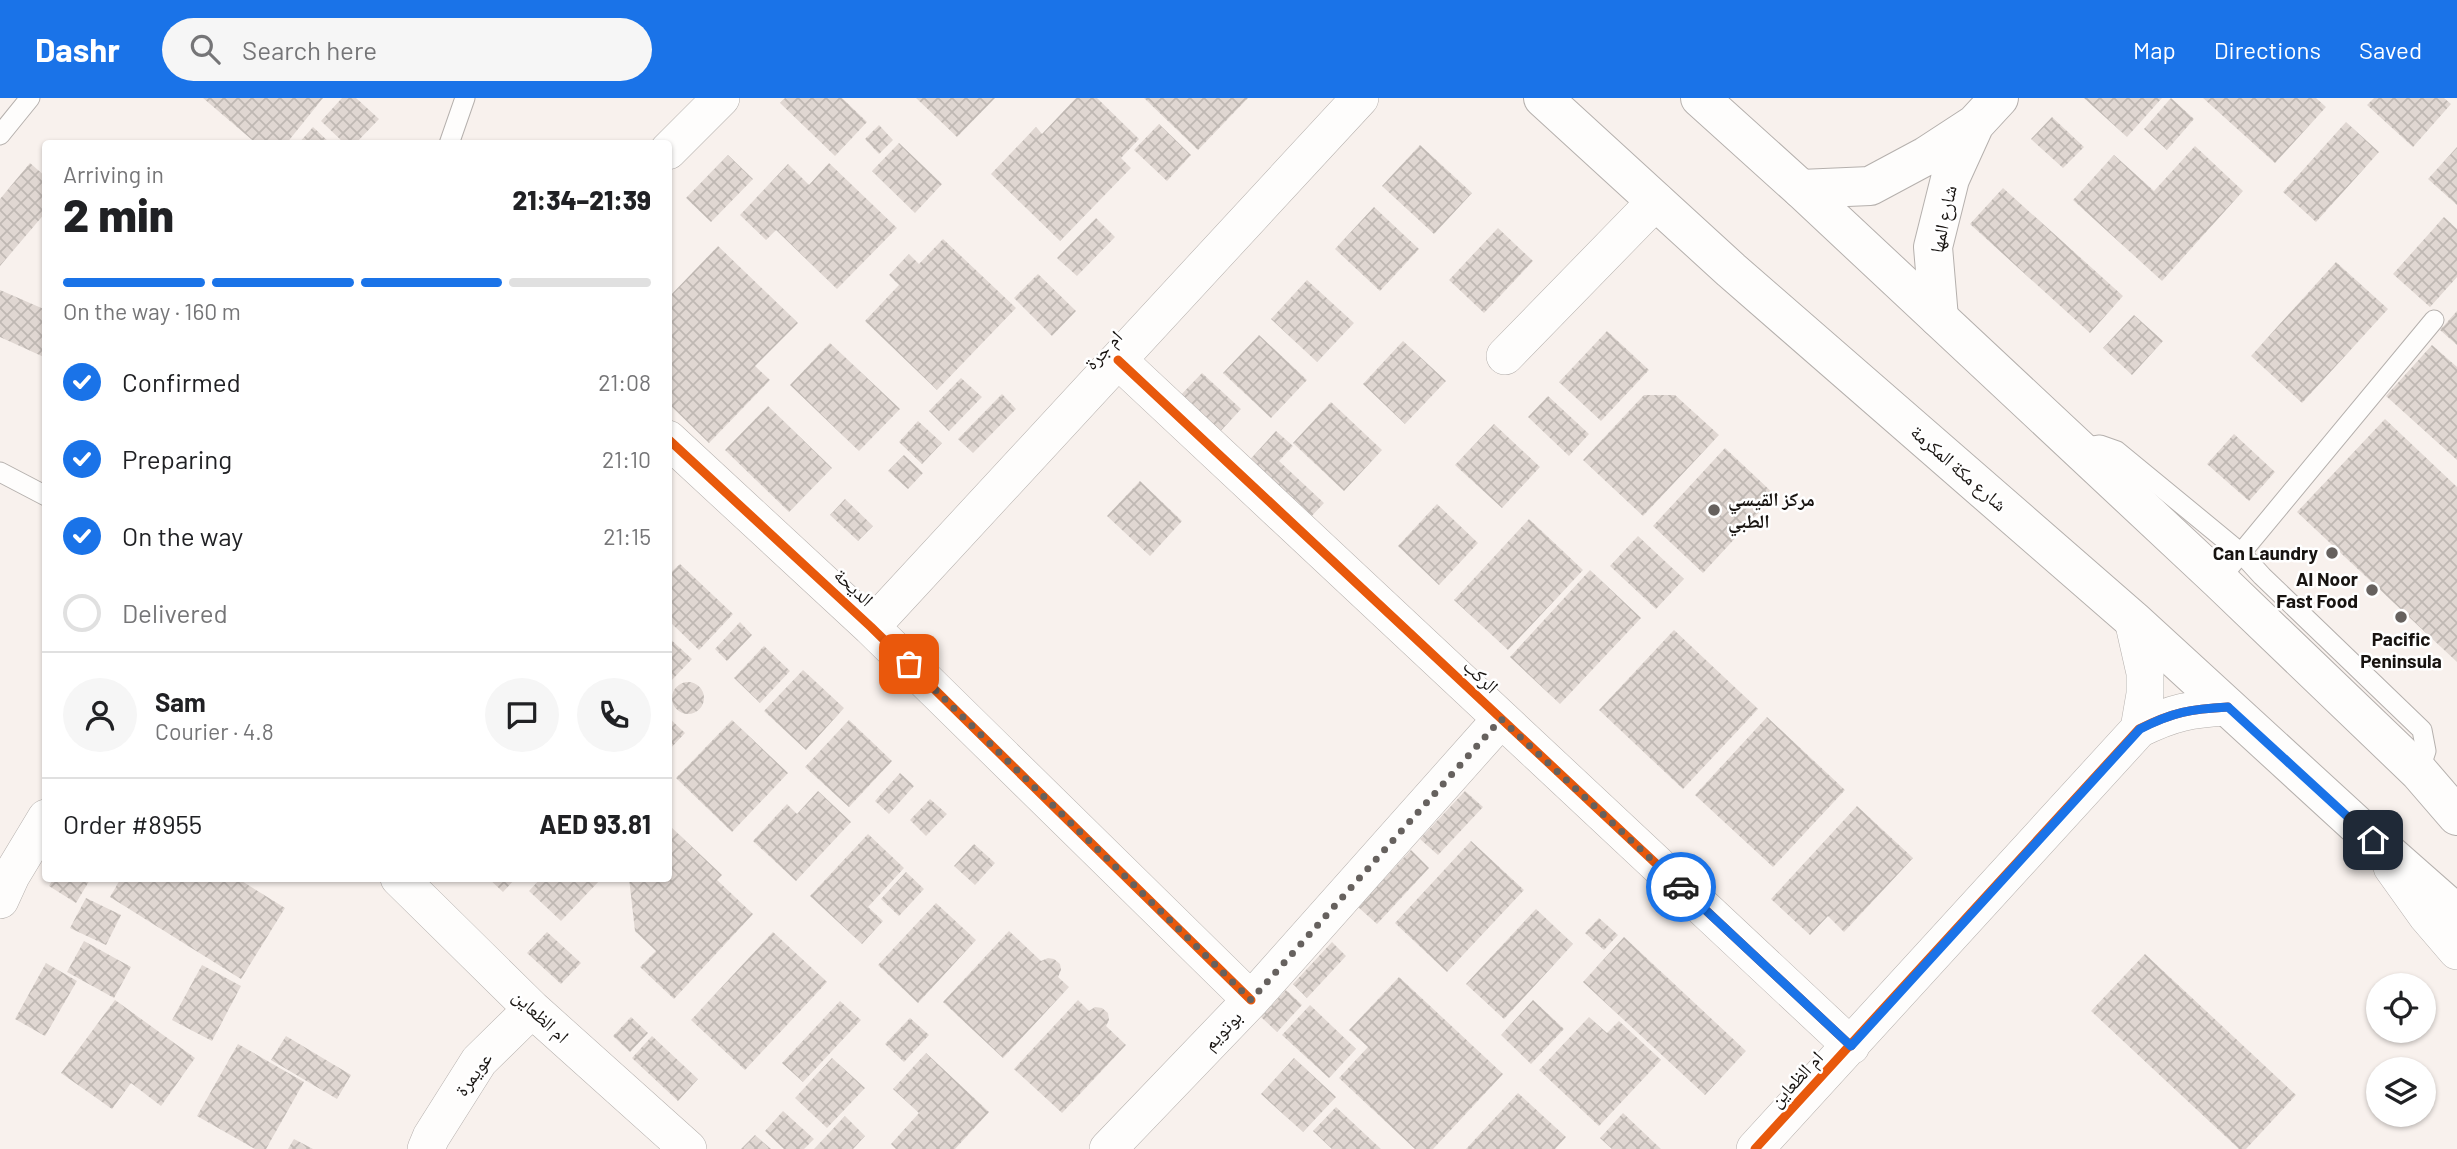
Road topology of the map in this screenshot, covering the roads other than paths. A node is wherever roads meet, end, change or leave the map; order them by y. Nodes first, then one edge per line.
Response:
1 (30, 98) edge
2 (466, 98) edge
3 (721, 98) edge
4 (1360, 98) edge
5 (1543, 98) edge
6 (1700, 98) edge
7 (1987, 111) edge
8 (0, 135) edge
9 (450, 140) edge
10 (672, 147) edge
11 (1801, 189) junction
12 (1656, 201) junction
13 (1939, 318) junction
14 (2434, 320) dead end
15 (1505, 356) dead end
16 (1118, 360) junction
17 (672, 443) edge
18 (0, 472) edge
19 (42, 494) edge
20 (2230, 567) junction
21 (2133, 620) junction
22 (871, 627) junction
23 (2228, 707) junction
24 (1501, 719) junction
25 (2140, 729) junction
26 (2457, 816) edge
27 (42, 825) edge
28 (2373, 840) junction
29 (403, 882) edge
30 (0, 900) edge
31 (2457, 914) edge
32 (2457, 951) edge
33 (1251, 1000) junction
34 (532, 1009) junction
35 (1851, 1046) junction
36 (426, 1149) edge
37 (688, 1149) edge
38 (1108, 1149) edge
39 (1755, 1149) edge

1 - 8 lane
2 - 9 lane
3 - 10 street
4 - 16 street, ام جرة
5 - 12 main road, شارع مكة المكرمة
6 - 11 main road
7 - 11 main road, شارع المها
7 - 13 main road, شارع المها
11 - 13 main road
12 - 15 street
12 - 21 main road, شارع مكة المكرمة
13 - 20 main road
14 - 20 lane
16 - 22 street, ام جرة
16 - 24 street, الركب
17 - 22 street, الديحة
18 - 19 lane
20 - 26 main road
21 - 23 main road, شارع مكة المكرمة
21 - 25 street
22 - 33 street, الديحة
23 - 25 street, ام الظعاين
23 - 28 main road, شارع مكة المكرمة
24 - 33 street, بوتويم
24 - 35 street, الركب
25 - 35 street, ام الظعاين
27 - 30 street
28 - 31 main road, شارع مكة المكرمة
28 - 32 street, شارع مكة المكرمة
29 - 34 street, ام الظعاين
33 - 38 street, بوتويم
34 - 36 street, عويمرة
34 - 37 street, ام الظعاين
35 - 39 street, ام الظعاين

